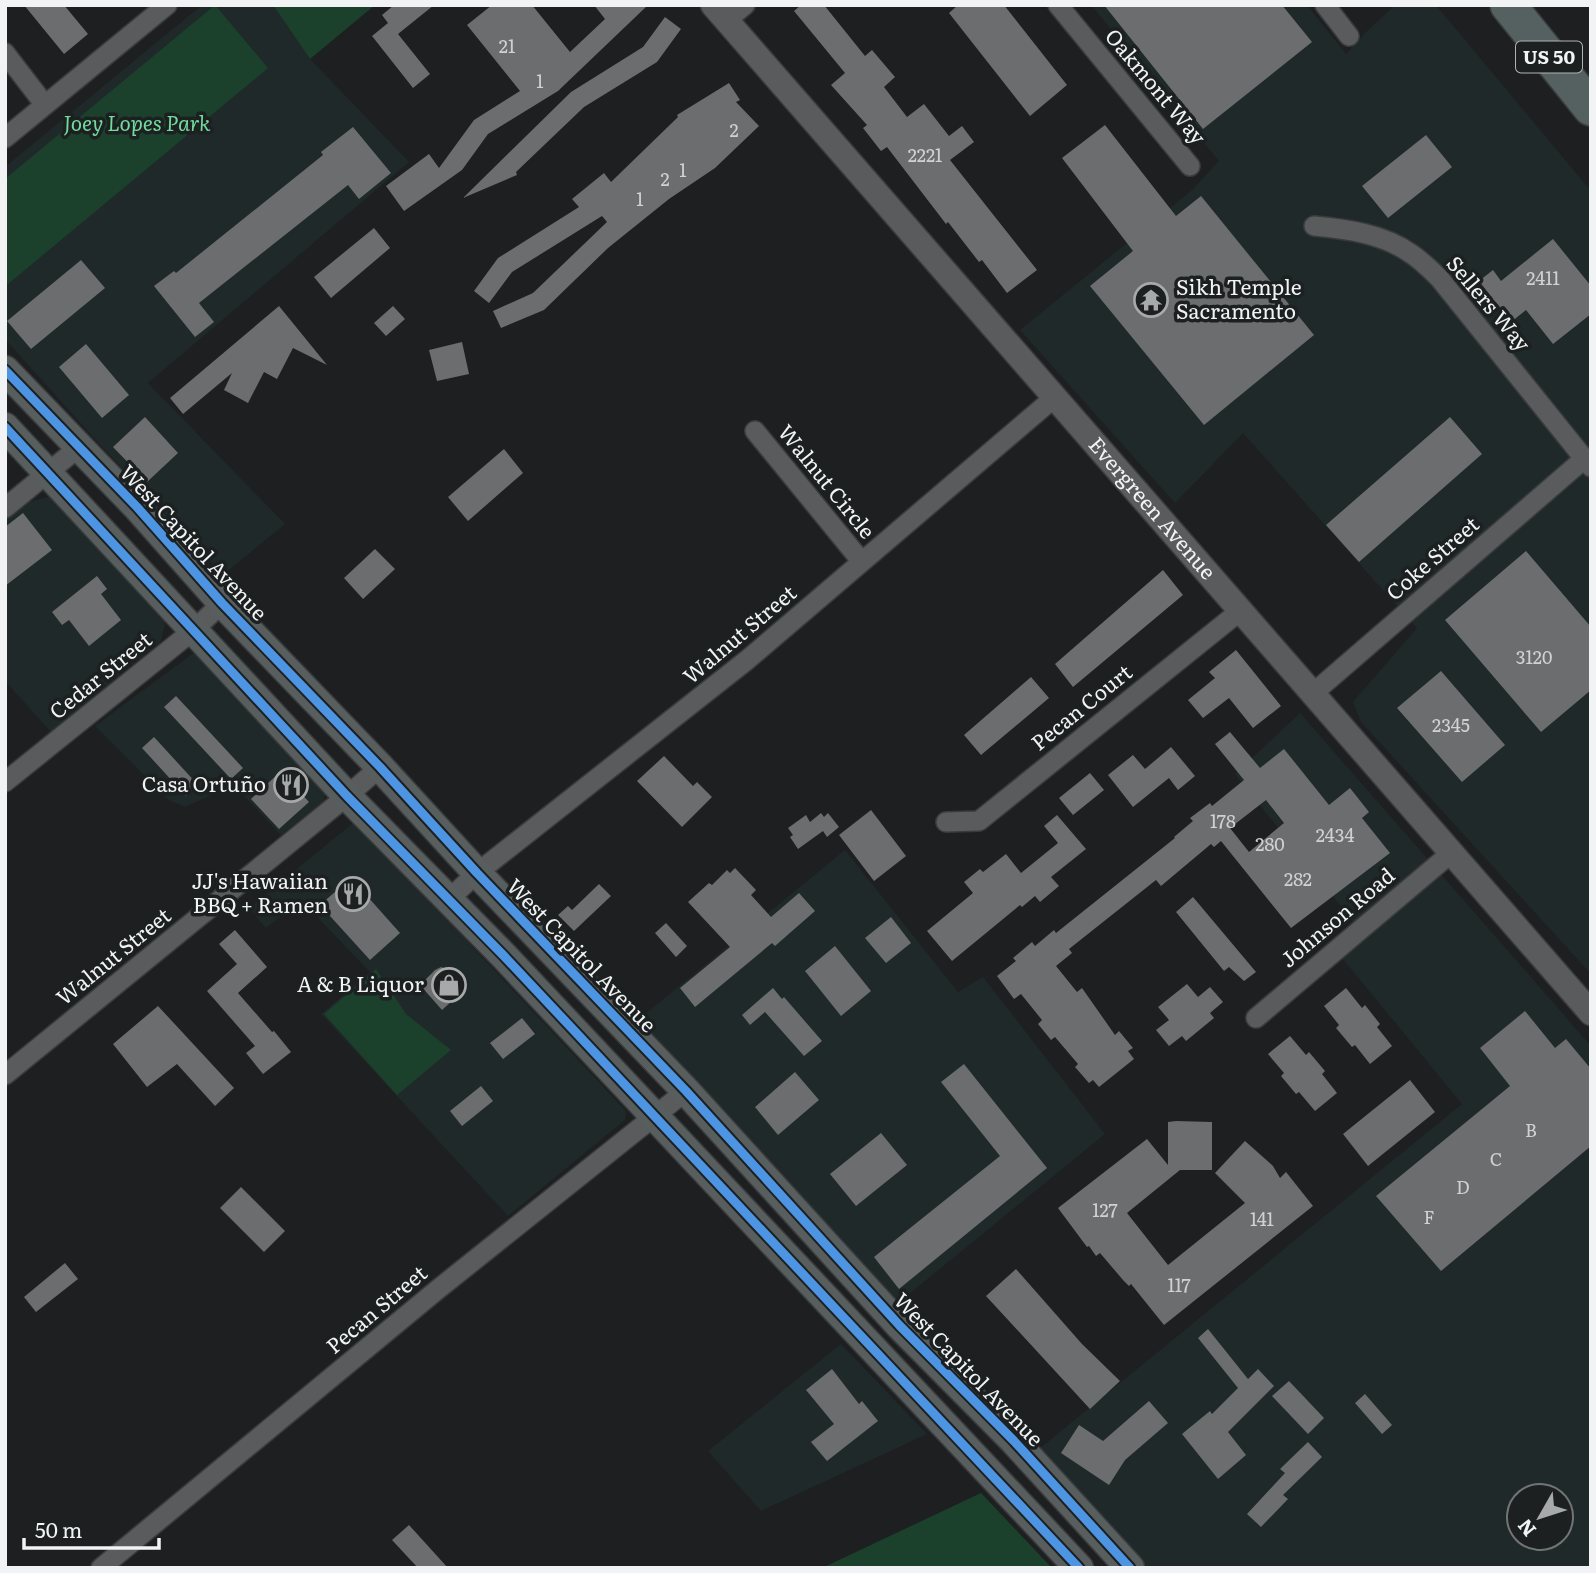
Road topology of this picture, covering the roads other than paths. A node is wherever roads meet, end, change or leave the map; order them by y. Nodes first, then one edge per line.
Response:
1 (167, 5) edge
2 (1058, 5) edge
3 (1325, 5) edge
4 (1508, 5) edge
5 (728, 10) edge
6 (1349, 37) dead end
7 (5, 53) edge
8 (45, 105) junction
9 (1591, 108) edge
10 (5, 138) edge
11 (1190, 166) dead end
12 (1314, 226) dead end
13 (5, 370) edge
14 (1055, 397) junction
15 (5, 427) edge
16 (755, 430) dead end
17 (79, 447) junction
18 (1587, 463) edge
19 (48, 474) junction
20 (5, 508) edge
21 (862, 562) junction
22 (222, 603) junction
23 (1240, 611) junction
24 (195, 629) junction
25 (1311, 695) junction
26 (380, 767) junction
27 (5, 782) edge
28 (347, 796) junction
29 (946, 822) dead end
30 (1450, 854) junction
31 (477, 873) junction
32 (448, 900) junction
33 (1591, 1013) edge
34 (1256, 1018) dead end
35 (5, 1075) edge
36 (686, 1091) junction
37 (654, 1117) junction
38 (775, 1246) junction
39 (908, 1335) junction
40 (883, 1360) junction
41 (980, 1407) junction
42 (102, 1568) edge
43 (1079, 1568) edge
44 (1130, 1568) edge

1 - 8 street
2 - 11 street, Oakmont Way
3 - 6 street
4 - 9 highway, US 50
5 - 14 street, Evergreen Avenue
7 - 8 street
8 - 10 street
12 - 18 street, Sellers Way
13 - 17 main road, West Capitol Avenue
14 - 21 street, Walnut Street
14 - 23 street, Evergreen Avenue
15 - 19 main road
16 - 21 street, Walnut Circle
17 - 19 street
17 - 22 main road, West Capitol Avenue
18 - 25 street, Coke Street
19 - 20 street
19 - 24 main road
21 - 31 street, Walnut Street
22 - 24 street, Cedar Street
22 - 26 main road, West Capitol Avenue
23 - 25 street, Evergreen Avenue
23 - 29 street, Pecan Court
24 - 27 street, Cedar Street
24 - 28 main road
25 - 30 street, Evergreen Avenue
26 - 28 street, Walnut Street
26 - 31 main road, West Capitol Avenue
28 - 32 main road
28 - 35 street, Walnut Street
30 - 33 street, Evergreen Avenue
30 - 34 street, Johnson Road
31 - 32 street, Walnut Street
31 - 36 main road, West Capitol Avenue
32 - 37 main road
36 - 37 street, Pecan Street
36 - 39 main road, West Capitol Avenue
37 - 38 main road
37 - 42 street, Pecan Street
38 - 39 main road
38 - 40 main road
39 - 41 main road, West Capitol Avenue
40 - 41 main road
40 - 43 main road
41 - 44 main road, West Capitol Avenue

